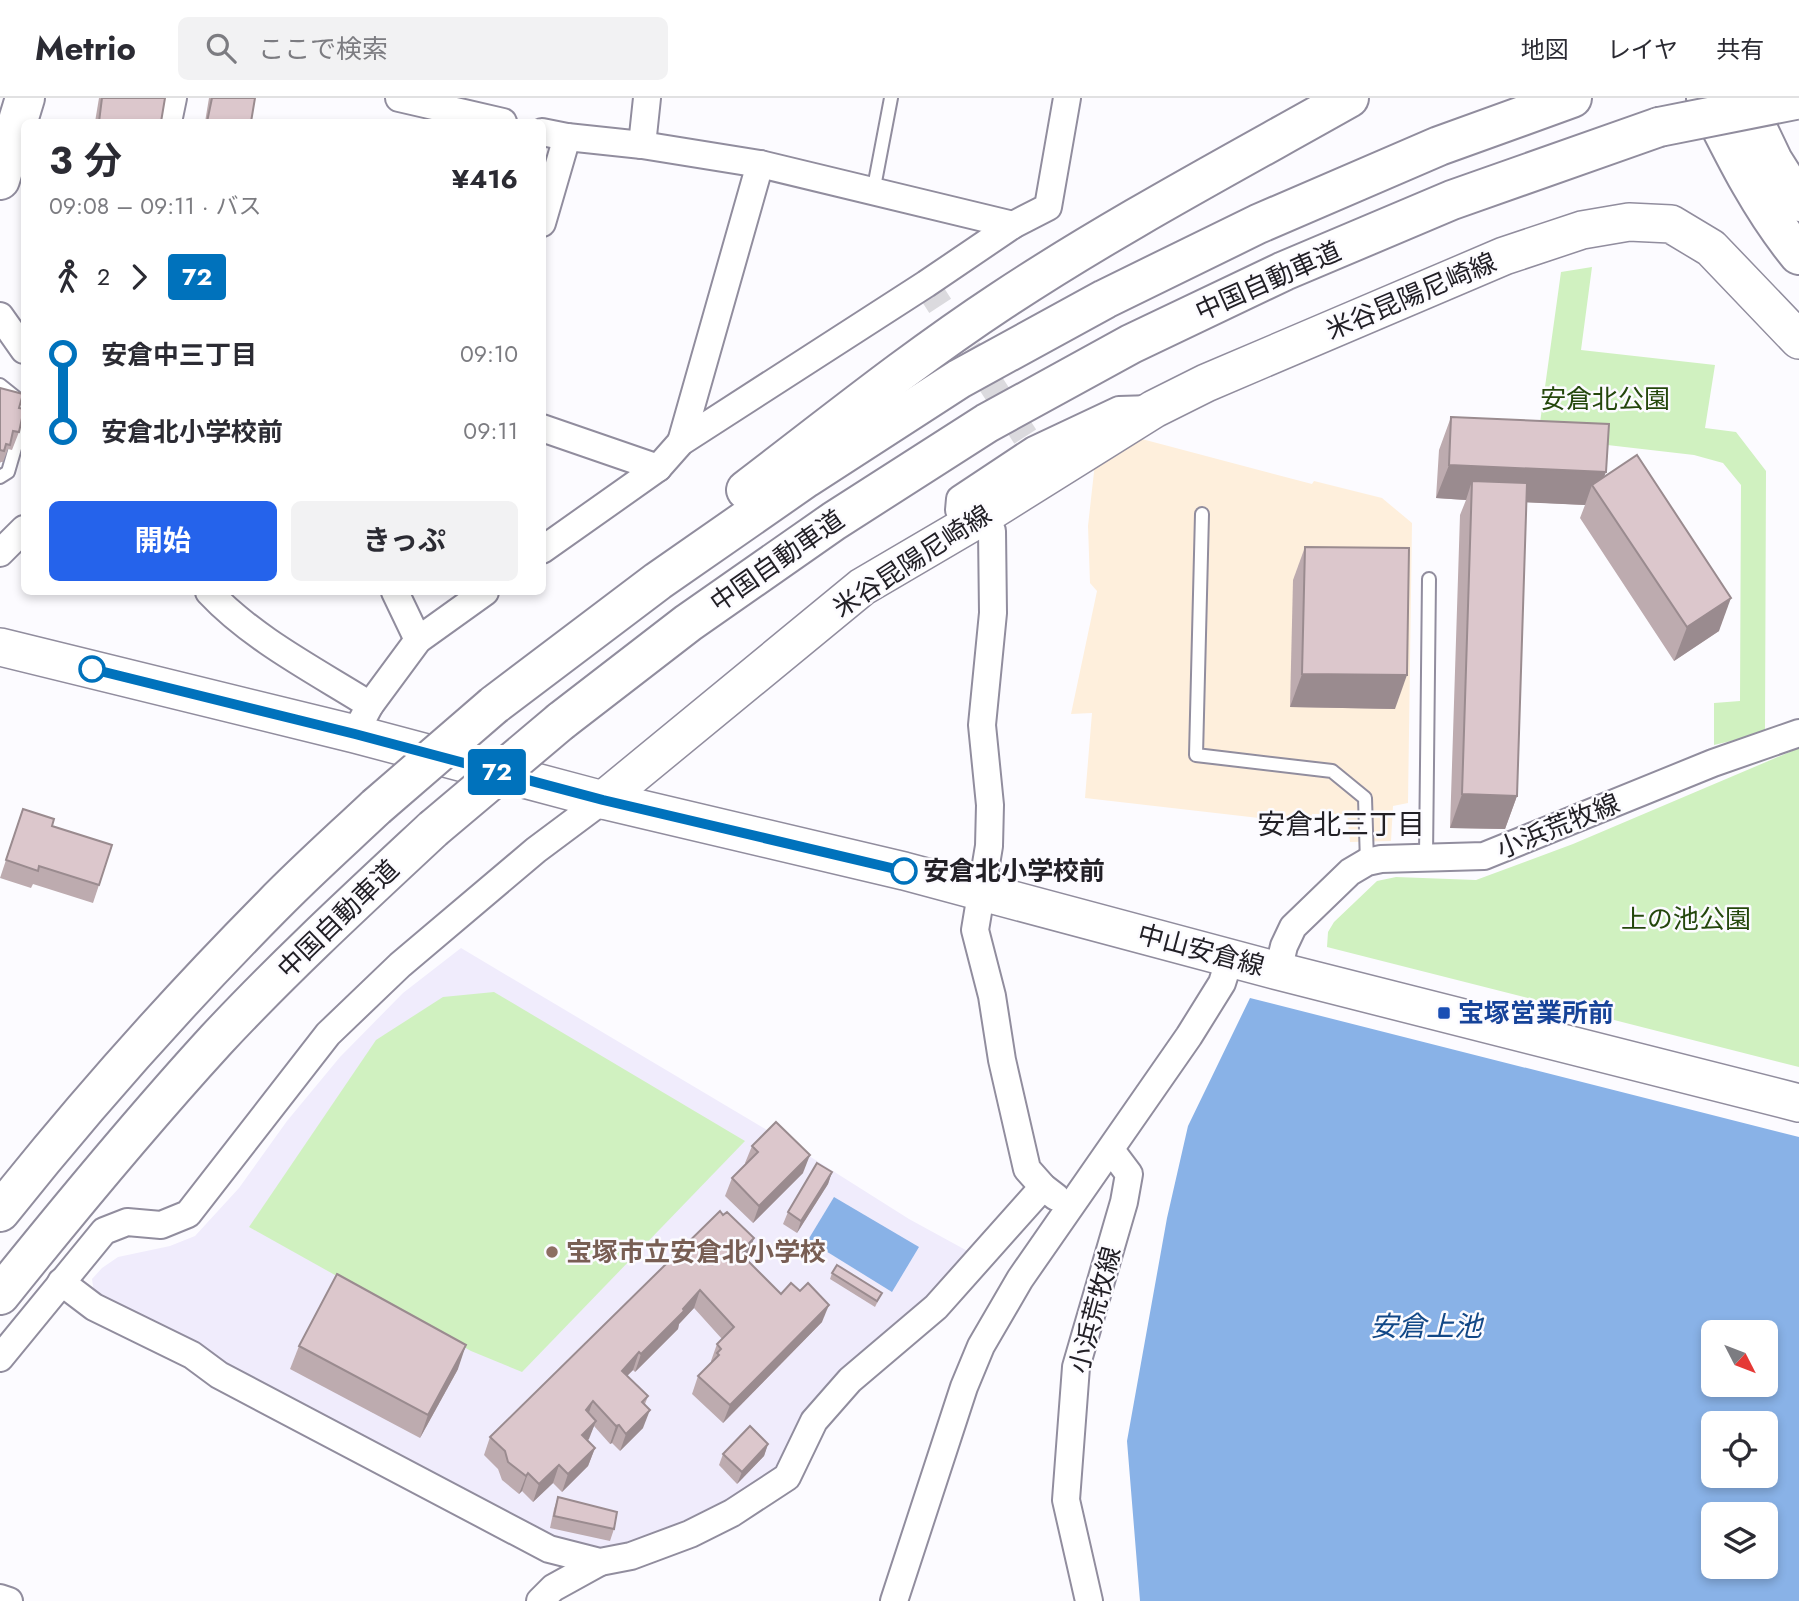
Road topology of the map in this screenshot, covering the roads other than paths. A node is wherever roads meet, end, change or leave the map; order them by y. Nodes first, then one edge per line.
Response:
1 (25, 98) edge
2 (173, 98) edge
3 (399, 98) edge
4 (647, 98) edge
5 (891, 98) edge
6 (1067, 98) edge
7 (1349, 98) edge
8 (1572, 98) edge
9 (1706, 98) edge
10 (1742, 98) edge
11 (1797, 100) edge
12 (169, 119) edge
13 (490, 119) edge
14 (1659, 127) junction
15 (555, 135) edge
16 (642, 145) junction
17 (760, 164) junction
18 (0, 180) edge
19 (875, 182) dead end
20 (546, 196) edge
21 (1799, 202) edge
22 (1013, 225) junction
23 (1799, 255) edge
24 (0, 316) edge
25 (1799, 340) edge
26 (21, 346) edge
27 (0, 385) edge
28 (21, 405) edge
29 (21, 426) edge
30 (546, 429) edge
31 (681, 442) junction
32 (658, 468) junction
33 (0, 477) edge
34 (1202, 514) dead end
35 (974, 521) junction
36 (21, 532) edge
37 (546, 547) edge
38 (0, 553) edge
39 (1429, 579) dead end
40 (212, 595) edge
41 (396, 595) edge
42 (481, 595) edge
43 (418, 640) junction
44 (0, 647) edge
45 (495, 705) junction
46 (362, 719) junction
47 (1799, 733) edge
48 (603, 800) junction
49 (1426, 857) junction
50 (1367, 862) junction
51 (980, 892) junction
52 (1230, 958) junction
53 (1279, 971) junction
54 (1799, 1102) edge
55 (1111, 1150) junction
56 (1043, 1186) junction
57 (1069, 1207) junction
58 (0, 1212) edge
59 (61, 1282) junction
60 (0, 1295) edge
61 (0, 1358) edge
62 (600, 1562) junction
63 (0, 1598) edge
64 (9, 1601) edge
65 (540, 1601) edge
66 (894, 1601) edge
67 (1089, 1601) edge

1 - 18 highway
2 - 12 street
3 - 13 street
4 - 16 street
5 - 19 lane
6 - 22 street
7 - 45 highway
8 - 45 highway, 中国自動車道
9 - 23 highway
10 - 14 highway, 中国自動車道, bridge
10 - 21 highway
11 - 14 highway, bridge
14 - 60 highway, 中国自動車道, bridge
15 - 16 street
15 - 20 street
16 - 17 street
17 - 22 street
17 - 31 street
22 - 31 street
24 - 26 street
25 - 35 main road, 米谷昆陽尼崎線
27 - 28 lane
29 - 33 lane
30 - 32 street
31 - 32 street
32 - 37 street
34 - 50 lane
35 - 48 main road, 米谷昆陽尼崎線
35 - 51 street
36 - 38 street
39 - 49 lane
40 - 46 street
41 - 43 street
42 - 43 street
43 - 46 street
44 - 46 main road
45 - 58 highway, 中国自動車道, bridge
46 - 48 main road
47 - 49 street, 小浜荒牧線
48 - 51 main road, 中山安倉線
48 - 59 street
49 - 50 street, 小浜荒牧線
50 - 53 street, 小浜荒牧線
51 - 52 main road, 中山安倉線
51 - 56 street
52 - 53 main road, 中山安倉線
52 - 55 street
53 - 54 main road, 中山安倉線
55 - 57 street
55 - 67 street, 小浜荒牧線
56 - 57 street
56 - 62 street
57 - 66 street
59 - 61 street
59 - 62 street
62 - 65 street
63 - 64 street

